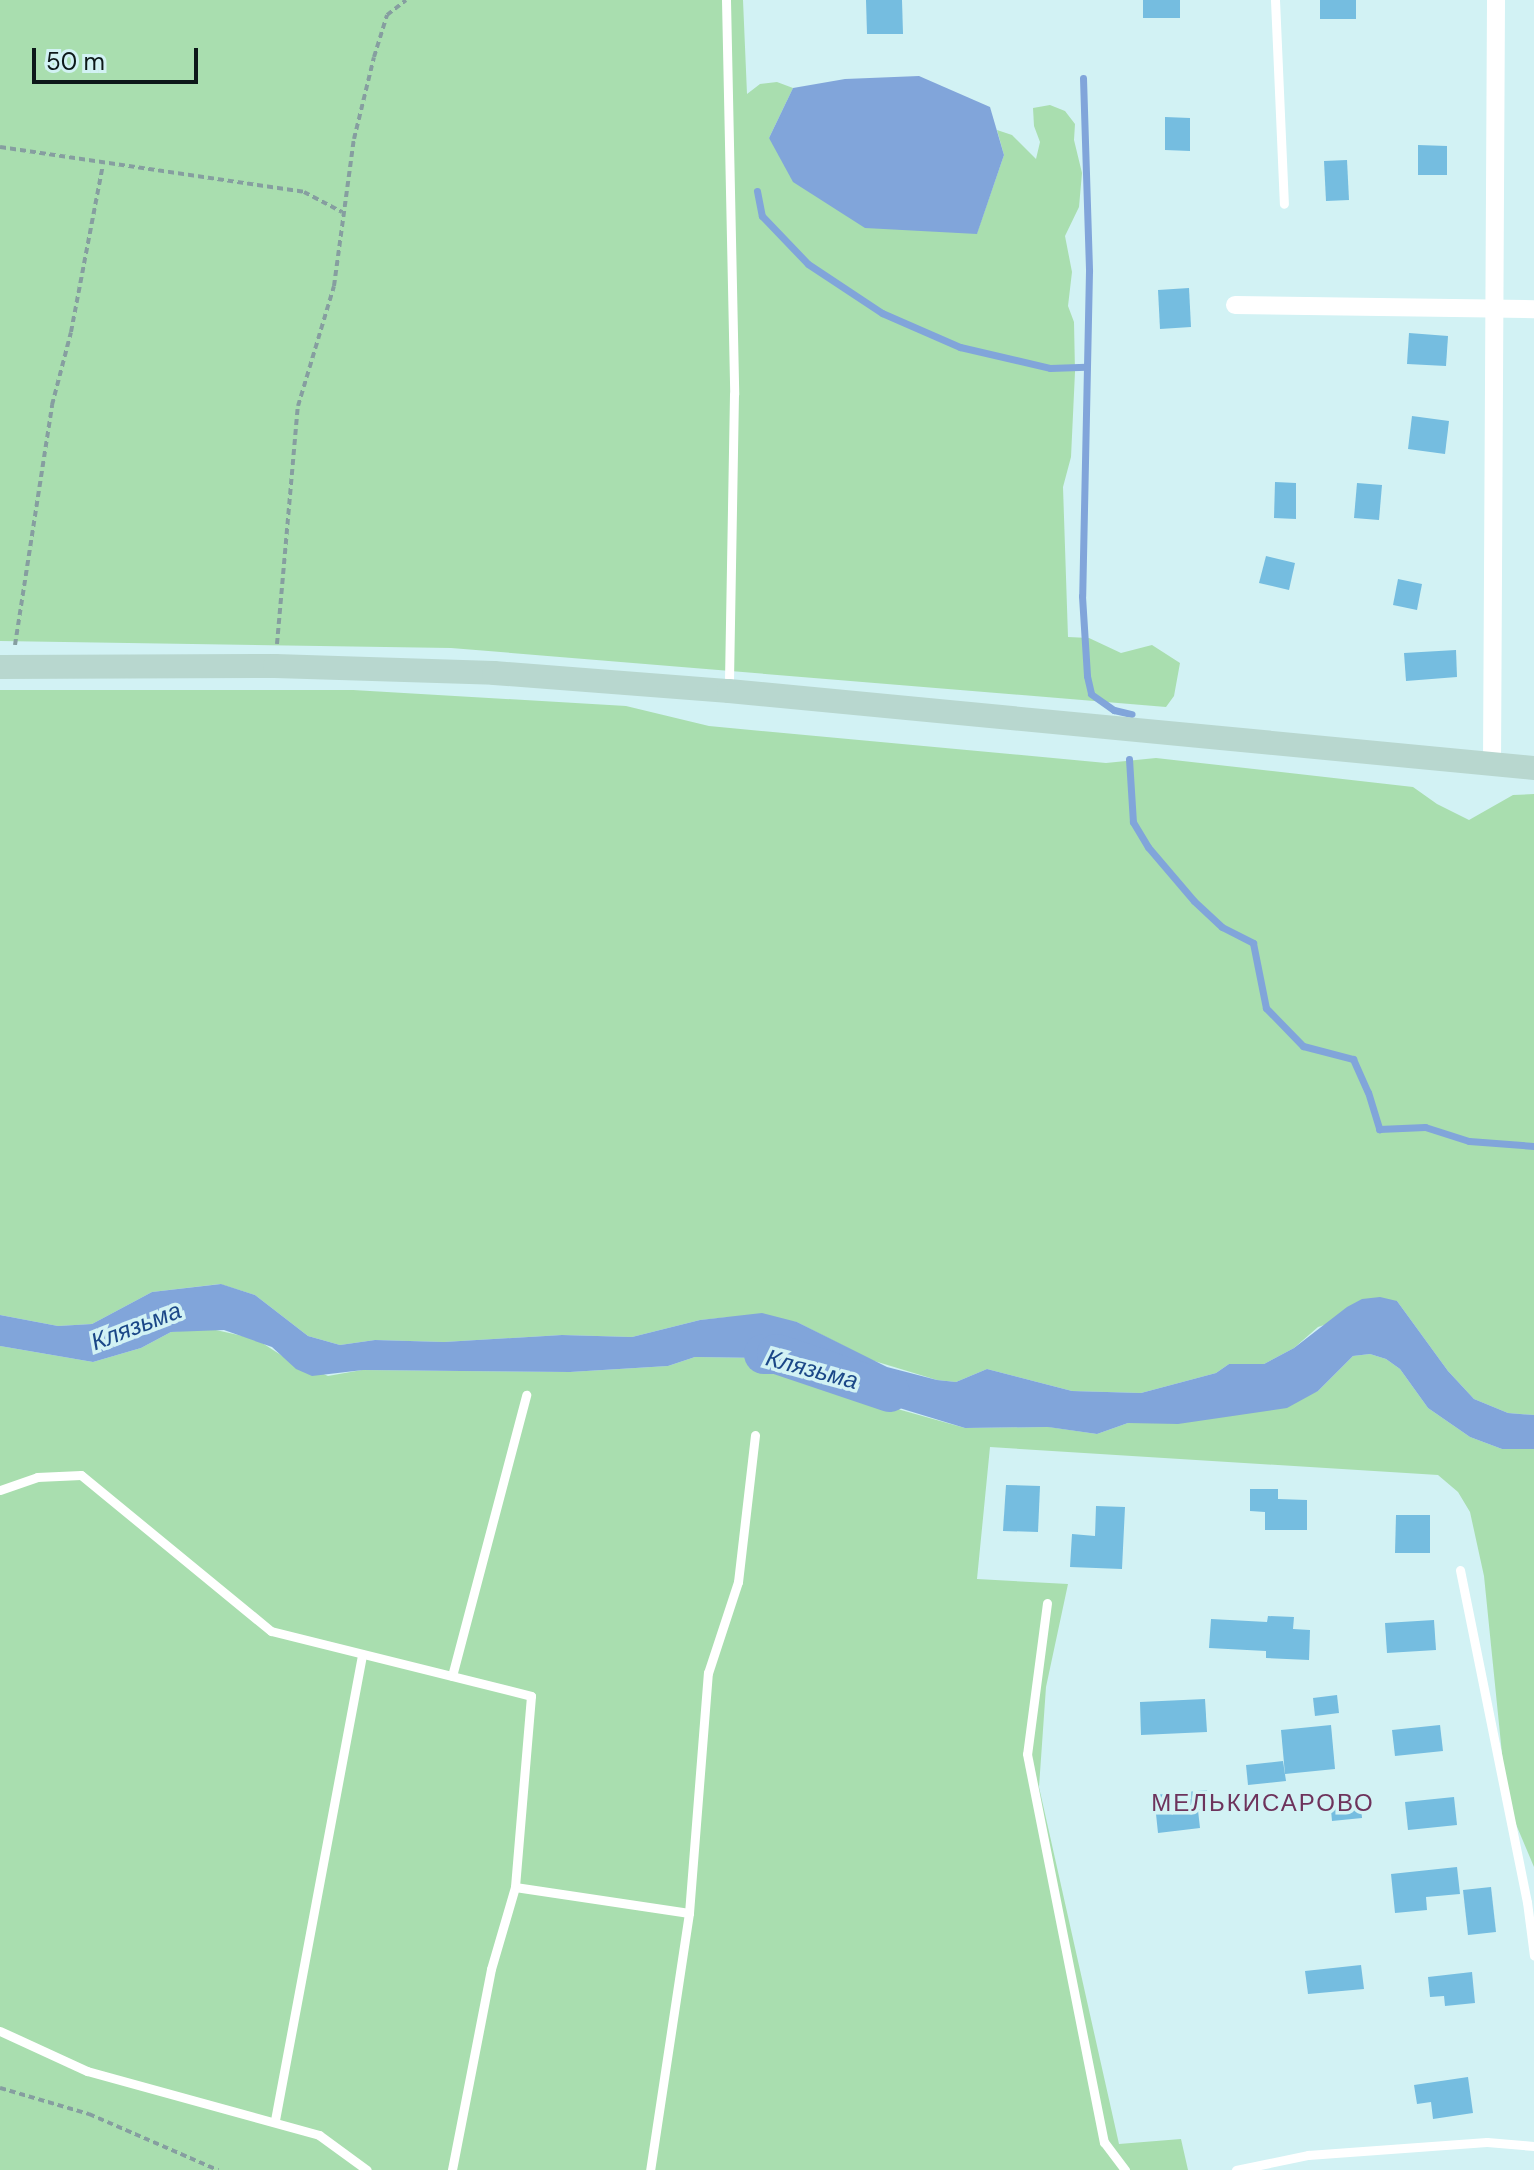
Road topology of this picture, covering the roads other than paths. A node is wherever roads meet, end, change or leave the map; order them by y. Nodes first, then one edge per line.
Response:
1 (726, 0) edge
2 (1275, 0) edge
3 (1496, 0) edge
4 (1284, 204) dead end
5 (1235, 305) dead end
6 (1493, 307) junction
7 (1534, 309) edge
8 (6, 667) edge
9 (729, 691) junction
10 (1492, 765) junction
11 (1534, 768) edge
12 (526, 1395) dead end
13 (755, 1435) dead end
14 (0, 1490) edge
15 (1460, 1570) dead end
16 (1047, 1603) dead end
17 (362, 1654) junction
18 (452, 1676) junction
19 (515, 1887) junction
20 (1530, 1902) edge
21 (689, 1913) junction
22 (1534, 1956) edge
23 (0, 2031) edge
24 (275, 2120) junction
25 (1534, 2146) edge
26 (367, 2170) edge
27 (452, 2170) edge
28 (650, 2170) edge
29 (1125, 2170) edge
30 (1236, 2170) edge

1 - 9 lane
2 - 4 lane
3 - 6 street
5 - 6 street
6 - 7 street
6 - 10 street
8 - 9 street
9 - 10 street
10 - 11 street
12 - 18 lane
13 - 21 lane
14 - 17 lane
15 - 20 lane
16 - 29 lane
17 - 18 lane
17 - 24 lane
18 - 19 lane
19 - 21 lane
19 - 27 lane
20 - 22 lane
21 - 28 lane
23 - 24 lane
24 - 26 lane
25 - 30 lane

